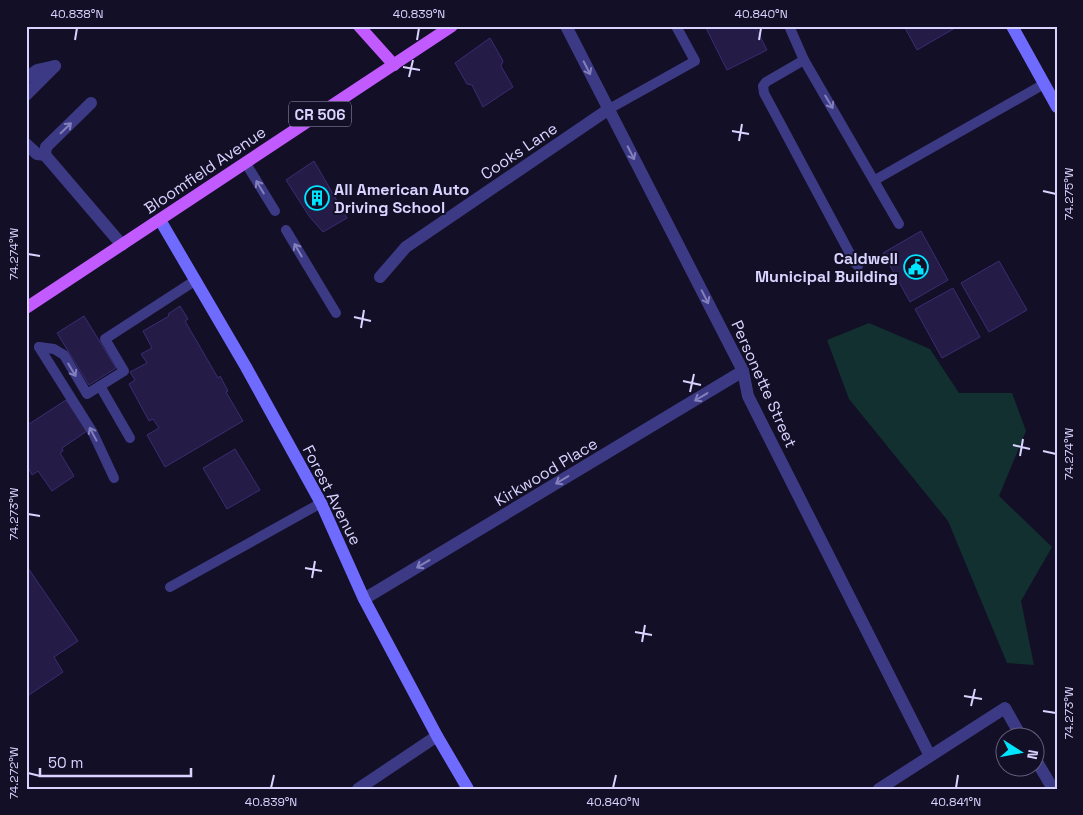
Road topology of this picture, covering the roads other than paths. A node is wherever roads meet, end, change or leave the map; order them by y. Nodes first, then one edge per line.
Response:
1 (359, 26) edge
2 (452, 26) edge
3 (566, 26) edge
4 (676, 26) edge
5 (789, 26) edge
6 (1012, 26) edge
7 (804, 60) junction
8 (394, 65) junction
9 (26, 78) edge
10 (1044, 84) junction
11 (26, 95) edge
12 (91, 103) dead end
13 (1057, 106) edge
14 (609, 110) junction
15 (26, 144) edge
16 (45, 155) junction
17 (246, 162) junction
18 (875, 180) junction
19 (275, 211) dead end
20 (160, 220) junction
21 (899, 224) dead end
22 (286, 230) dead end
23 (122, 244) junction
24 (858, 266) dead end
25 (380, 278) dead end
26 (196, 280) junction
27 (26, 308) edge
28 (336, 313) dead end
29 (743, 371) junction
30 (100, 386) junction
31 (130, 438) dead end
32 (114, 478) dead end
33 (321, 503) junction
34 (170, 586) dead end
35 (364, 599) junction
36 (1016, 728) edge
37 (437, 736) junction
38 (930, 756) junction
39 (1046, 777) edge
40 (358, 789) edge
41 (468, 789) edge
42 (879, 789) edge
43 (1053, 789) edge

1 - 8 main road
2 - 8 main road, Bloomfield Avenue / CR 506
3 -> 14 street, Personette Street
4 - 14 lane
5 - 7 lane
6 - 10 street
7 -> 18 lane
7 - 24 lane
8 - 17 main road, Bloomfield Avenue / CR 506
9 - 11 street
10 - 13 street
10 - 18 lane
16 -> 12 street
14 - 25 street, Cooks Lane
14 -> 29 street, Personette Street
15 - 16 street
16 - 23 street
19 -> 17 lane
17 - 20 main road, Bloomfield Avenue / CR 506
18 - 21 lane
20 - 23 main road, Bloomfield Avenue / CR 506
20 - 26 street, Forest Avenue
28 -> 22 lane
23 - 27 main road, Bloomfield Avenue / CR 506
26 - 30 lane
26 - 33 street, Forest Avenue
29 -> 35 street, Kirkwood Place
29 - 38 street, Personette Street
30 - 31 lane
32 -> 30 lane
33 - 34 lane
33 - 35 street, Forest Avenue
35 - 37 street, Forest Avenue
36 - 38 street
37 - 40 street
37 - 41 street, Forest Avenue
38 - 42 street
39 - 43 street

